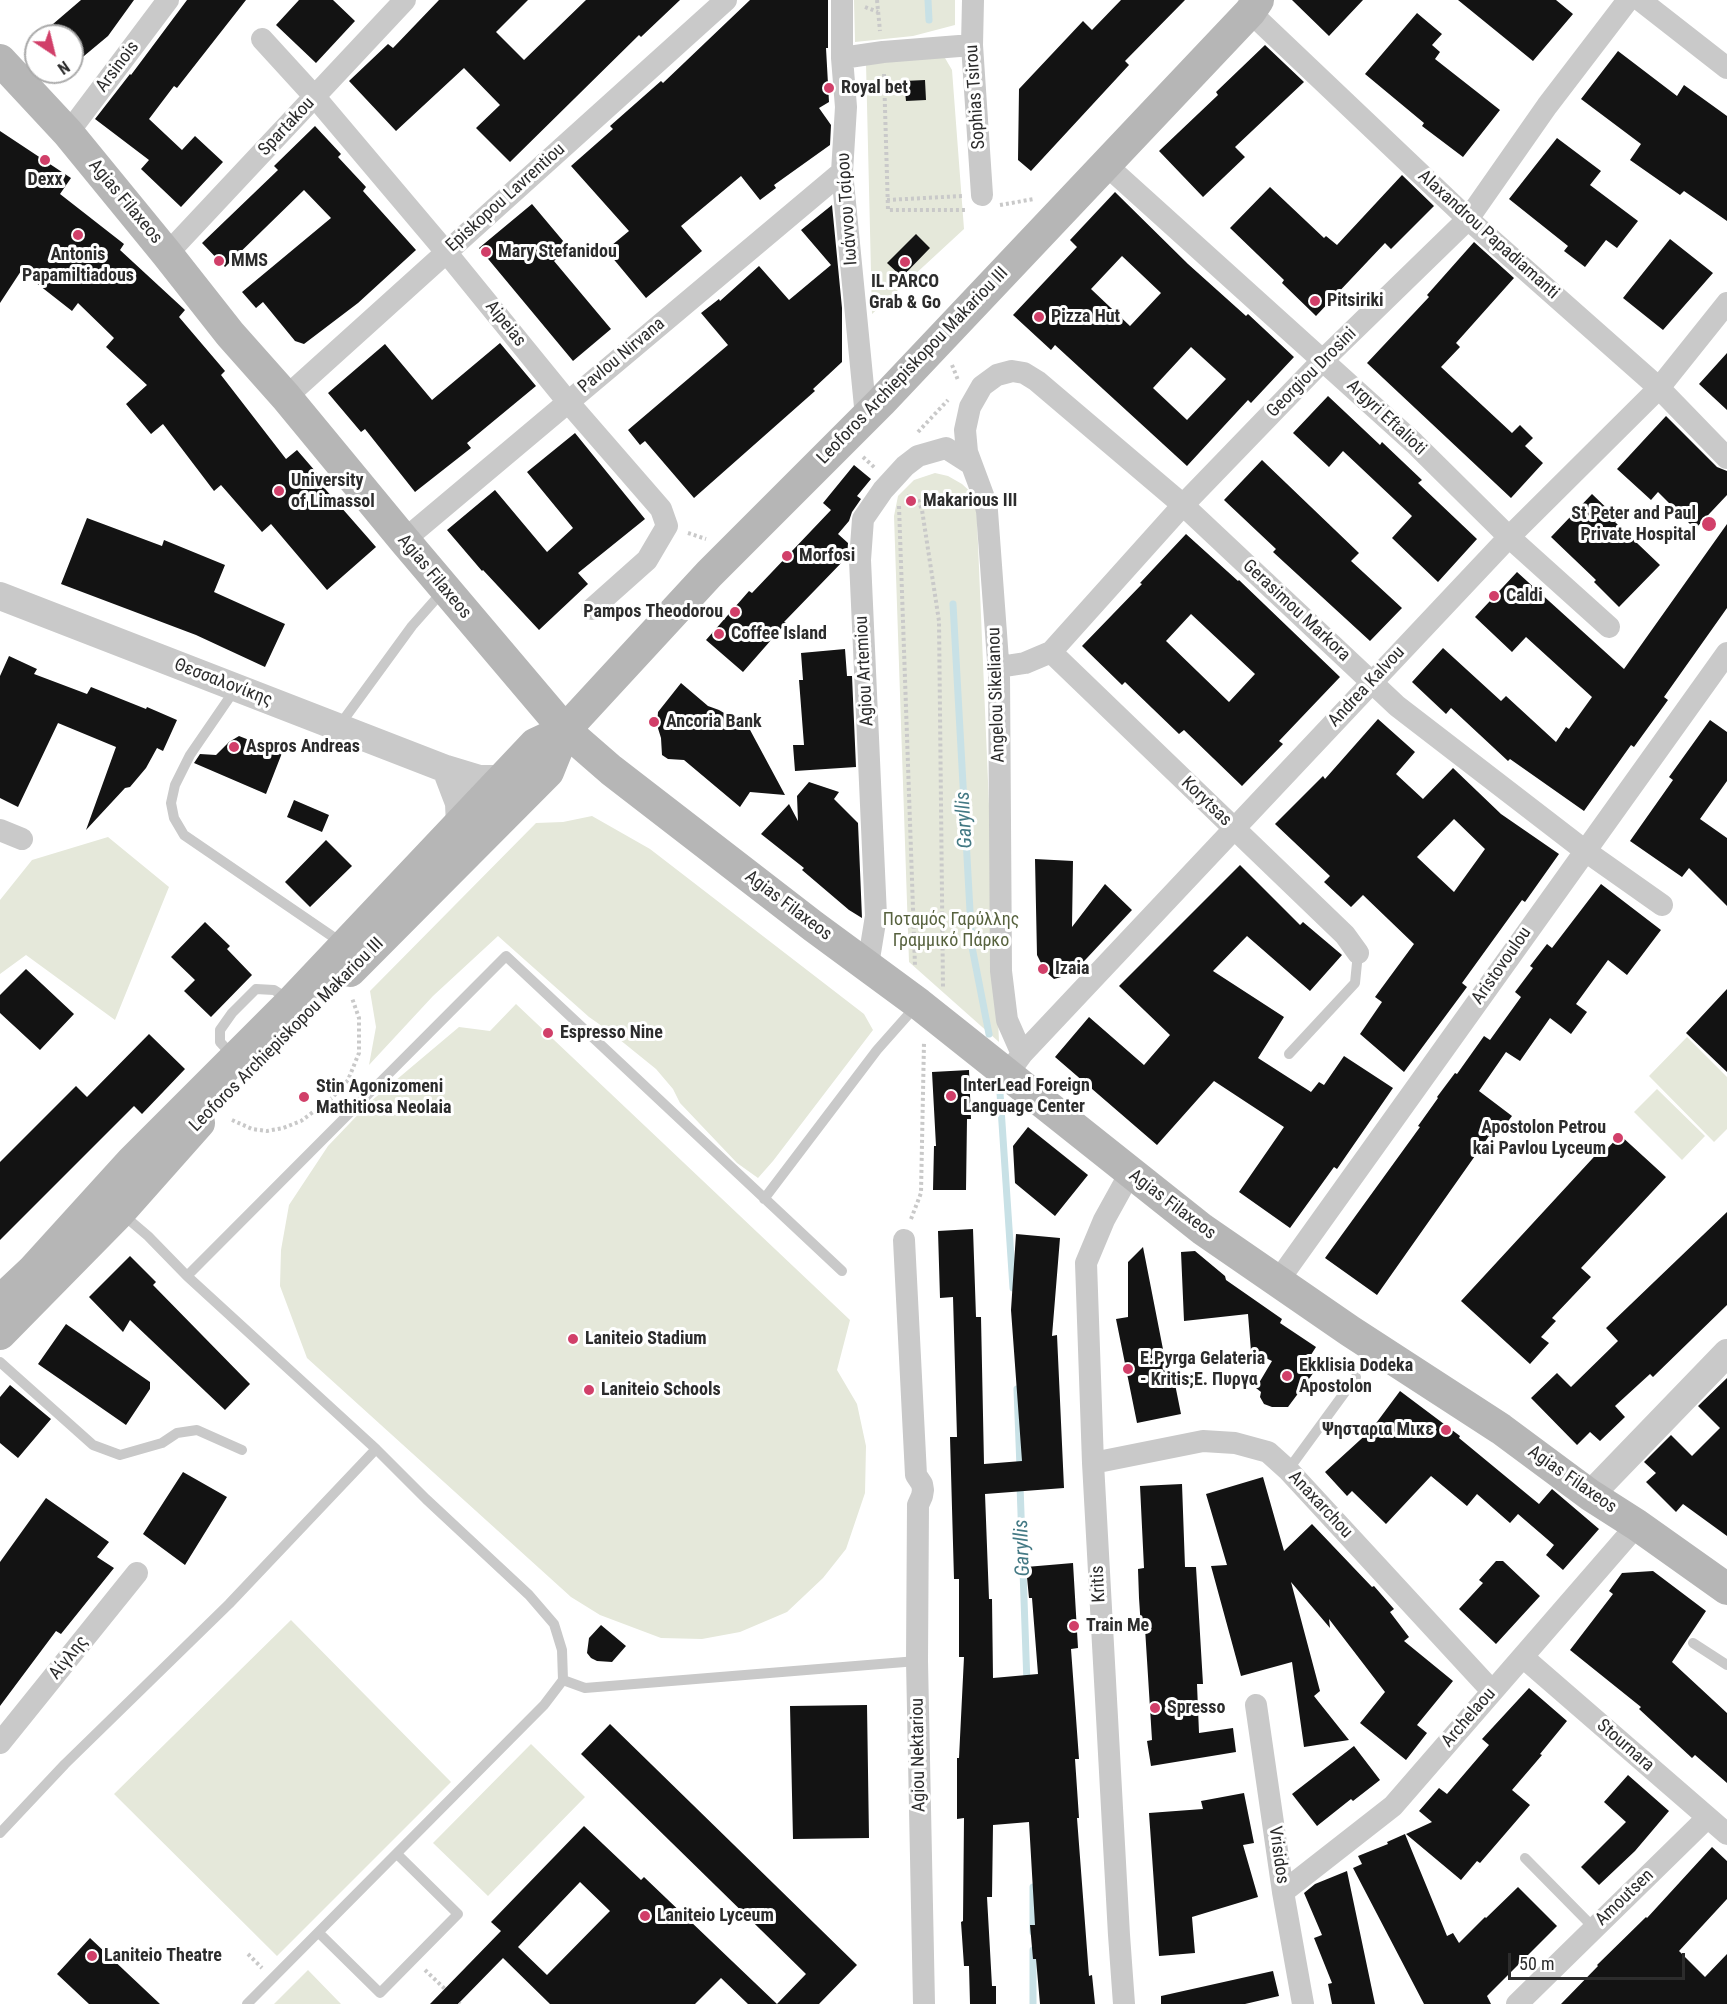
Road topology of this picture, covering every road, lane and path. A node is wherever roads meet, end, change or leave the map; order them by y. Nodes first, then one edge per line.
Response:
1 (168, 0) edge
2 (405, 0) edge
3 (726, 0) edge
4 (842, 0) edge
5 (862, 0) edge
6 (877, 0) edge
7 (973, 0) edge
8 (1628, 0) edge
9 (1640, 0) edge
10 (1254, 6) edge
11 (878, 12) junction
12 (262, 39) dead end
13 (972, 45) junction
14 (884, 52) junction
15 (842, 58) junction
16 (0, 60) edge
17 (1727, 68) edge
18 (315, 97) junction
19 (68, 133) junction
20 (1105, 164) junction
21 (842, 172) junction
22 (1035, 199) dead end
23 (887, 200) junction
24 (982, 204) junction
25 (1468, 219) junction
26 (446, 252) junction
27 (167, 254) junction
28 (1727, 303) edge
29 (1323, 360) junction
30 (951, 361) dead end
31 (1024, 373) joint
32 (961, 386) dead end
33 (1659, 388) junction
34 (953, 395) dead end
35 (286, 397) junction
36 (568, 402) junction
37 (866, 417) junction
38 (912, 438) dead end
39 (860, 454) dead end
40 (1727, 458) edge
41 (971, 464) junction
42 (881, 486) junction
43 (1183, 505) junction
44 (1509, 537) junction
45 (404, 540) junction
46 (444, 589) junction
47 (0, 596) edge
48 (592, 609) dead end
49 (1609, 627) dead end
50 (1051, 652) junction
51 (1727, 653) edge
52 (999, 667) junction
53 (1372, 681) junction
54 (237, 688) junction
55 (337, 728) junction
56 (565, 730) junction
57 (446, 770) junction
58 (501, 779) junction
59 (460, 825) junction
60 (1234, 829) junction
61 (0, 830) edge
62 (22, 839) dead end
63 (1584, 850) junction
64 (1662, 905) dead end
65 (345, 945) junction
66 (1359, 953) joint
67 (868, 965) junction
68 (915, 967) dead end
69 (350, 991) dead end
70 (931, 997) junction
71 (925, 1034) dead end
72 (1288, 1054) dead end
73 (1015, 1064) junction
74 (232, 1120) dead end
75 (1130, 1173) junction
76 (764, 1199) junction
77 (110, 1204) junction
78 (904, 1240) joint
79 (842, 1271) dead end
80 (187, 1276) junction
81 (1278, 1281) junction
82 (0, 1301) edge
83 (0, 1334) edge
84 (1727, 1353) edge
85 (0, 1362) edge
86 (1356, 1377) dead end
87 (376, 1449) junction
88 (242, 1450) dead end
89 (1093, 1463) junction
90 (1288, 1470) junction
91 (1590, 1495) junction
92 (1637, 1525) junction
93 (137, 1573) dead end
94 (1727, 1589) edge
95 (1693, 1643) dead end
96 (1524, 1658) junction
97 (917, 1661) junction
98 (1727, 1665) edge
99 (563, 1680) junction
100 (1492, 1691) junction
101 (1256, 1705) dead end
102 (0, 1743) edge
103 (1707, 1818) junction
104 (0, 1833) edge
105 (1727, 1834) edge
106 (397, 1854) junction
107 (1525, 1858) dead end
108 (1283, 1892) junction
109 (1594, 1928) junction
110 (320, 1933) junction
111 (436, 1980) dead end
112 (445, 1989) dead end
113 (247, 2004) edge
114 (924, 2004) edge
115 (1124, 2004) edge
116 (1303, 2004) edge
117 (1516, 2004) edge

1 - 19 street, Arsinois
2 - 18 street, Spartakou
3 - 26 street, Episkopou Lavrentiou
4 - 15 street, Ιωάννου Τσίρου
5 - 11 path
6 - 11 path
7 - 13 street, Sophias Tsirou
8 - 25 street, Georgiou Drosini
9 - 17 street
10 - 20 main road, Leoforos Archiepiskopou Makariou III
10 - 25 street, Alaxandrou Papadiamanti
11 - 14 path
12 - 18 street, Aipeias
13 - 14 street
13 - 24 street, Sophias Tsirou
14 - 15 street
14 - 23 path
15 - 21 street, Ιωάννου Τσίρου
16 - 19 main road, Agias Filaxeos
18 - 26 street, Aipeias
18 - 27 street, Spartakou
19 - 27 main road, Agias Filaxeos
20 - 29 street, Argyri Eftalioti
20 - 37 main road, Leoforos Archiepiskopou Makariou III
21 - 36 street, Pavlou Nirvana
21 - 37 street, Ιωάννου Τσίρου
22 - 24 path
23 - 24 path
23 - 24 path
25 - 29 street, Georgiou Drosini
25 - 33 street, Alaxandrou Papadiamanti
26 - 35 street, Episkopou Lavrentiou
26 - 36 street, Aipeias
27 - 35 main road, Agias Filaxeos
28 - 33 street, Andrea Kalvou
29 - 43 street, Georgiou Drosini
29 - 44 street, Argyri Eftalioti
30 - 32 path
31 - 41 street, Angelou Sikelianou
31 - 43 street, Gerasimou Markora
33 - 40 street, Alaxandrou Papadiamanti
33 - 44 street, Andrea Kalvou
34 - 38 path
35 - 45 main road, Agias Filaxeos
36 - 45 street, Pavlou Nirvana
36 - 48 street, Aipeias
37 - 56 main road, Leoforos Archiepiskopou Makariou III
39 - 42 path
41 - 42 street, Agiou Artemiou
41 - 52 street, Angelou Sikelianou
42 - 67 street, Agiou Artemiou
42 - 68 path
42 - 70 path
43 - 50 street, Georgiou Drosini
43 - 53 street, Gerasimou Markora
44 - 49 street, Argyri Eftalioti
44 - 53 street, Andrea Kalvou
45 - 46 main road, Agias Filaxeos
46 - 55 lane
46 - 56 main road, Agias Filaxeos
47 - 54 street, Θεσσαλονίκης
50 - 52 street
50 - 60 street, Korytsas
51 - 63 street, Aristovoulou
52 - 73 street, Angelou Sikelianou
53 - 60 street, Andrea Kalvou
53 - 63 street, Gerasimou Markora
54 - 55 street, Θεσσαλονίκης
54 - 65 lane
55 - 57 street, Θεσσαλονίκης
56 - 58 main road, Leoforos Archiepiskopou Makariou III
56 - 67 main road, Agias Filaxeos
56 - 77 main road, Leoforos Archiepiskopou Makariou III
57 - 58 street, Θεσσαλονίκης
57 - 59 street
58 - 59 main road, Leoforos Archiepiskopou Makariou III
59 - 65 main road, Leoforos Archiepiskopou Makariou III
60 - 66 street, Korytsas
60 - 73 street, Andrea Kalvou
61 - 62 street
63 - 64 street, Gerasimou Markora
63 - 81 street, Aristovoulou
65 - 77 main road, Leoforos Archiepiskopou Makariou III
66 - 72 lane
67 - 70 main road, Agias Filaxeos
69 - 74 path
70 - 73 main road, Agias Filaxeos
70 - 76 lane
71 - 78 path
73 - 75 main road, Agias Filaxeos
75 - 81 main road, Agias Filaxeos
75 - 89 street, Kritis
76 - 79 lane
76 - 80 lane
77 - 80 lane
77 - 82 main road, Leoforos Archiepiskopou Makariou III
77 - 83 main road, Leoforos Archiepiskopou Makariou III
78 - 97 street, Agiou Nektariou
80 - 87 lane
81 - 91 main road, Agias Filaxeos
84 - 91 street
85 - 88 lane
86 - 90 lane
87 - 99 lane
87 - 104 lane
89 - 90 street, Anaxarchou
89 - 115 street, Kritis
90 - 100 street, Anaxarchou
91 - 92 main road, Agias Filaxeos
92 - 94 main road, Agias Filaxeos
92 - 96 street, Archelaou
93 - 102 street, Αίγλης
95 - 98 lane
96 - 100 street, Archelaou
96 - 103 street, Stournara
97 - 99 lane
97 - 114 street, Agiou Nektariou
99 - 106 lane
100 - 108 street, Archelaou
101 - 108 street, Vrisidos
103 - 105 street, Stournara
103 - 109 street, Amoutsen
106 - 110 lane
106 - 110 lane
107 - 109 lane
108 - 116 street, Vrisidos
109 - 117 street, Amoutsen
110 - 113 lane
111 - 112 path

